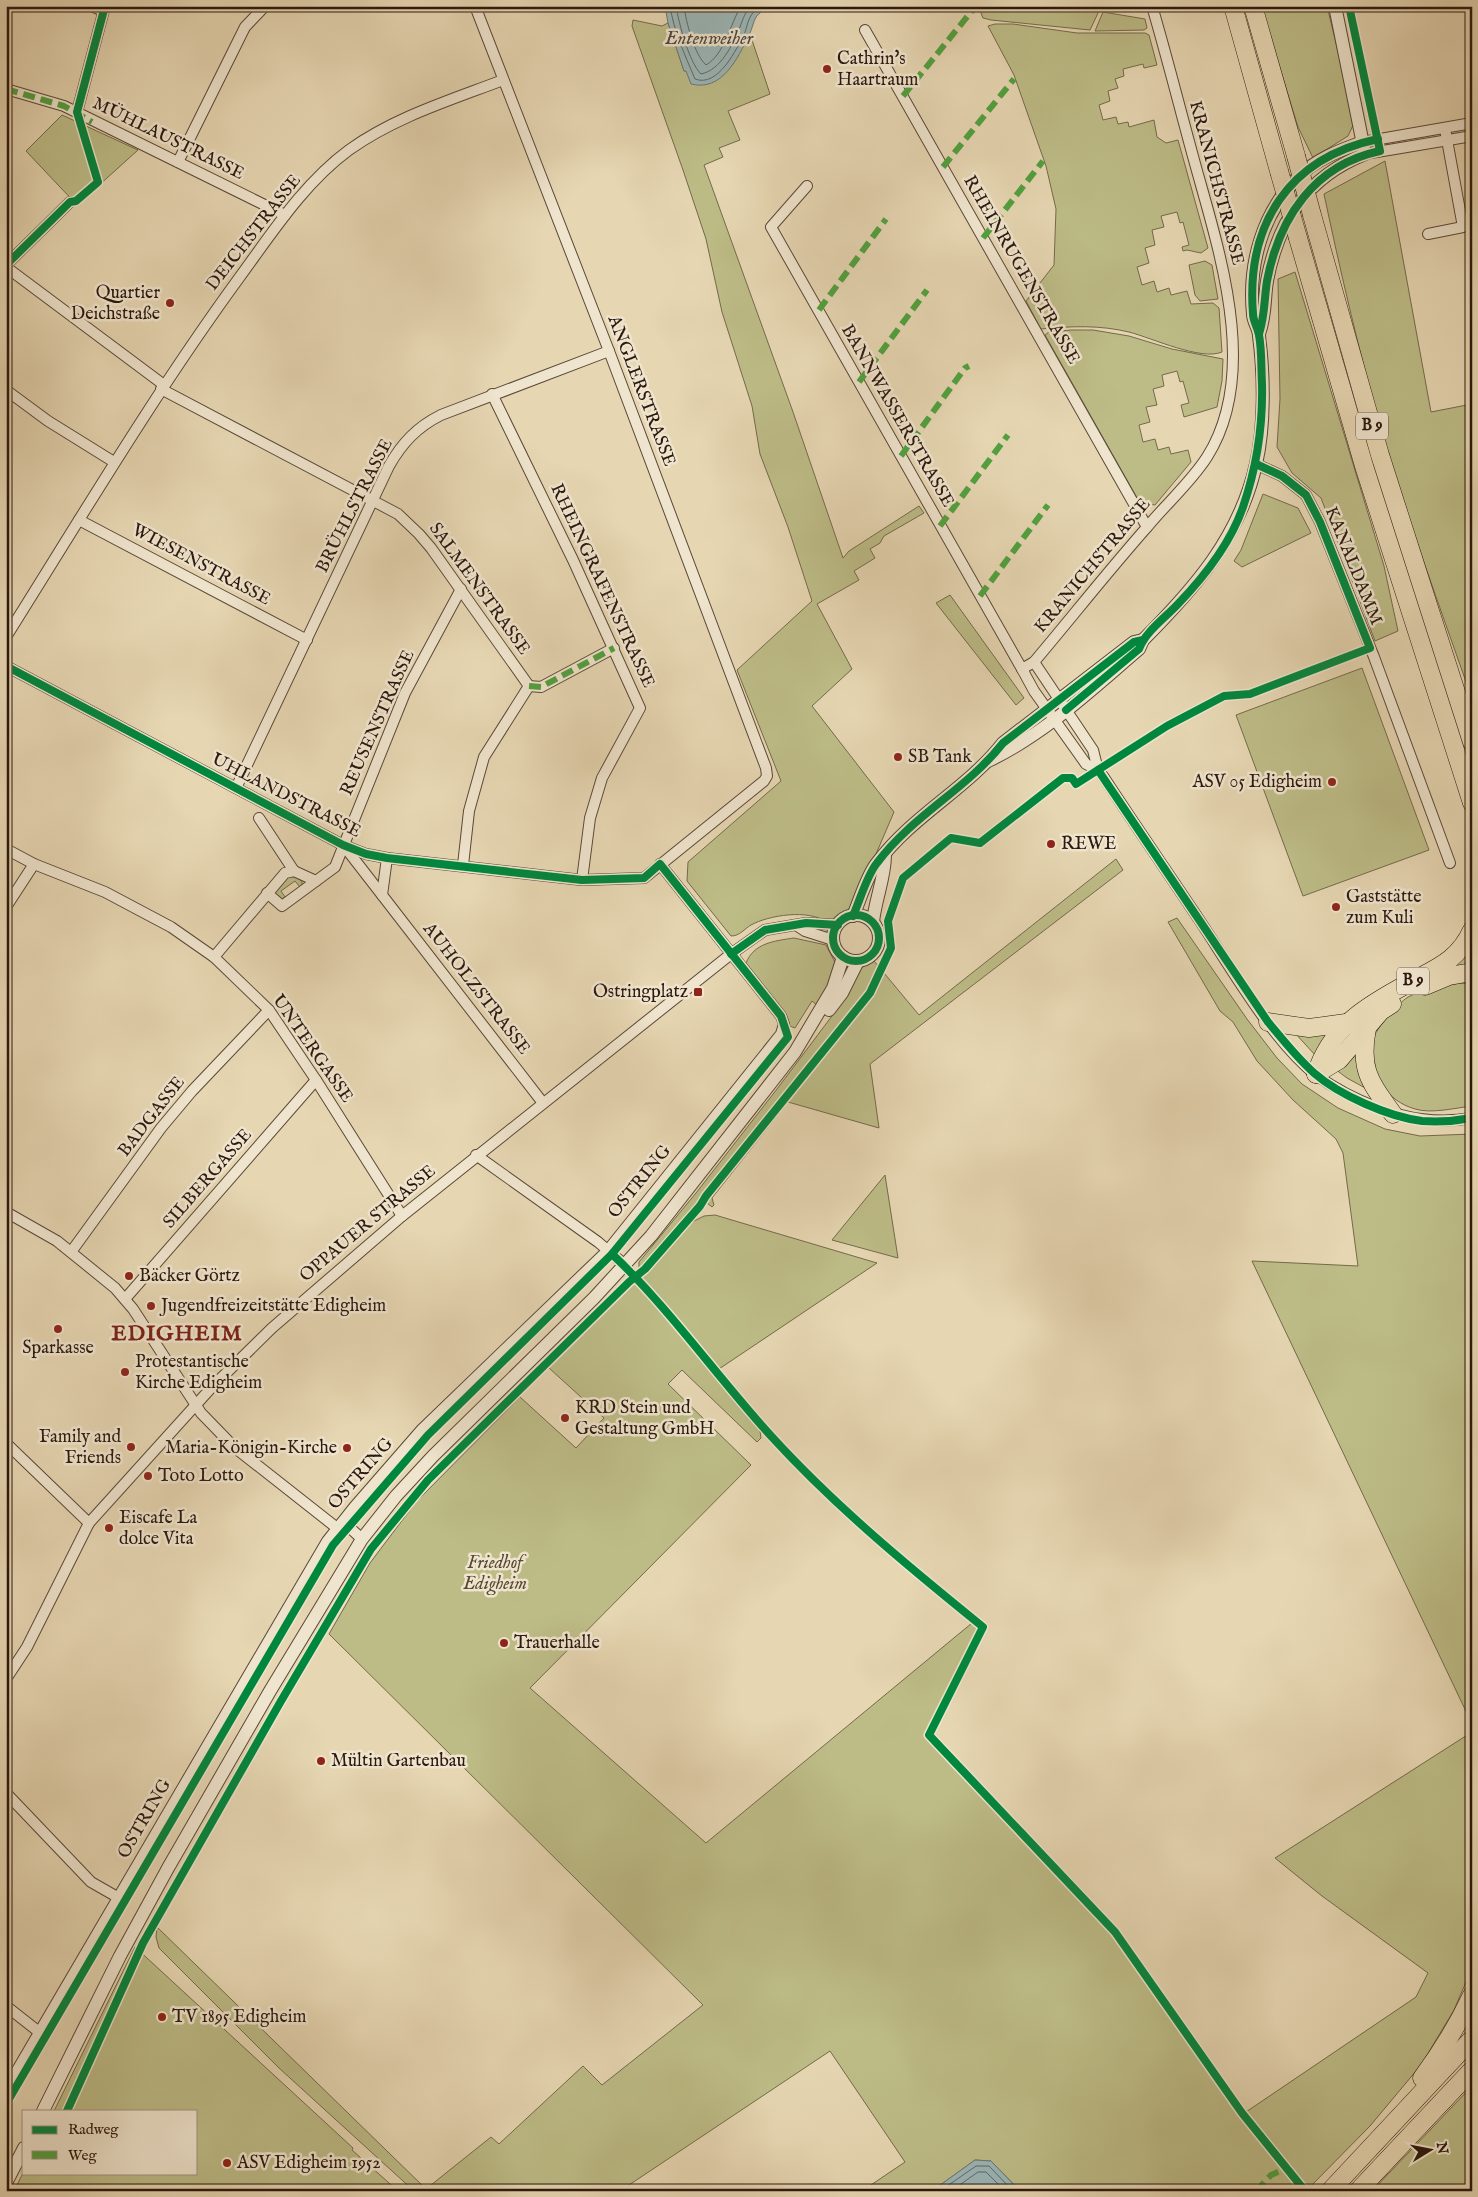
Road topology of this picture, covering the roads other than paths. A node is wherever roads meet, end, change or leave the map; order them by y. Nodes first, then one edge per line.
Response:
1 (91, 6) edge
2 (265, 6) edge
3 (475, 6) edge
4 (485, 6) edge
5 (1152, 6) edge
6 (1233, 6) edge
7 (1253, 6) edge
8 (1335, 6) edge
9 (104, 9) edge
10 (480, 20) junction
11 (865, 30) dead end
12 (503, 80) junction
13 (6, 89) edge
14 (77, 112) junction
15 (1472, 124) edge
16 (1445, 129) junction
17 (1472, 136) edge
18 (1448, 141) junction
19 (1364, 148) junction
20 (178, 162) junction
21 (807, 186) dead end
22 (70, 202) dead end
23 (285, 215) junction
24 (1428, 234) dead end
25 (6, 266) edge
26 (1259, 334) junction
27 (609, 351) junction
28 (163, 387) junction
29 (6, 390) edge
30 (492, 394) junction
31 (114, 462) junction
32 (1256, 464) junction
33 (372, 502) junction
34 (79, 520) junction
35 (1147, 527) junction
36 (461, 589) junction
37 (6, 637) edge
38 (307, 640) junction
39 (614, 648) junction
40 (1034, 662) junction
41 (6, 666) edge
42 (1022, 669) junction
43 (529, 686) junction
44 (1063, 705) junction
45 (1051, 714) junction
46 (1472, 742) edge
47 (1098, 770) junction
48 (236, 788) junction
49 (1472, 803) edge
50 (259, 818) dead end
51 (343, 845) junction
52 (6, 849) edge
53 (885, 855) junction
54 (387, 858) junction
55 (1450, 863) dead end
56 (34, 864) junction
57 (660, 864) junction
58 (463, 866) junction
59 (294, 871) junction
60 (582, 880) junction
61 (316, 881) junction
62 (380, 892) junction
63 (267, 893) junction
64 (6, 907) edge
65 (853, 916) junction
66 (872, 922) junction
67 (796, 925) junction
68 (838, 925) junction
69 (1472, 930) edge
70 (833, 940) junction
71 (731, 954) junction
72 (214, 957) junction
73 (843, 958) junction
74 (858, 961) junction
75 (1472, 972) edge
76 (269, 1010) junction
77 (1268, 1022) junction
78 (1346, 1023) junction
79 (1368, 1026) junction
80 (802, 1040) junction
81 (1316, 1074) junction
82 (316, 1080) junction
83 (543, 1103) junction
84 (1394, 1114) junction
85 (1472, 1118) edge
86 (476, 1155) junction
87 (6, 1212) edge
88 (402, 1216) junction
89 (608, 1250) junction
90 (71, 1252) junction
91 (625, 1265) junction
92 (125, 1299) junction
93 (195, 1404) junction
94 (6, 1443) edge
95 (89, 1523) junction
96 (338, 1528) junction
97 (362, 1539) junction
98 (6, 1679) edge
99 (6, 1793) edge
100 (119, 1898) junction
101 (1472, 1995) edge
102 (6, 2006) edge
103 (39, 2032) junction
104 (1472, 2039) edge
105 (1472, 2070) edge
106 (6, 2089) edge
107 (43, 2110) edge
108 (1397, 2120) junction
109 (22, 2152) edge
110 (6, 2183) edge
111 (1330, 2191) edge
112 (1358, 2191) edge

1 - 9 street
2 - 20 street
3 - 10 street, ANGLERSTRASSE
4 - 10 street
5 - 35 street, KRANICHSTRASSE
6 - 49 highway, B 9, bridge
7 - 46 highway, B 9, bridge
8 - 19 street
9 - 14 street
10 - 12 street, ANGLERSTRASSE
11 - 35 street, RHEINRUGENSTRASSE
12 - 23 street, DEICHSTRASSE
12 - 27 street, ANGLERSTRASSE
13 - 14 street, MÜHLAUSTRASSE
14 - 20 street, MÜHLAUSTRASSE
15 - 16 street
16 - 18 street
16 - 19 street
17 - 18 street
18 - 19 street
18 - 24 street
19 - 26 street
19 - 26 street
20 - 23 street, MÜHLAUSTRASSE
21 - 42 street, BANNWASSERSTRASSE
22 - 25 street
23 - 28 street, DEICHSTRASSE
25 - 28 street
26 - 32 street
27 - 30 street, BRÜHLSTRASSE
27 - 57 street, ANGLERSTRASSE
28 - 31 street, DEICHSTRASSE
28 - 33 street, SALMENSTRASSE
29 - 31 street
30 - 33 street, BRÜHLSTRASSE
30 - 39 street, RHEINGRAFENSTRASSE
31 - 34 street, DEICHSTRASSE
32 - 44 street
32 - 55 street, KANALDAMM
33 - 36 street, SALMENSTRASSE
33 - 38 street, BRÜHLSTRASSE
34 - 37 street, DEICHSTRASSE
34 - 38 street, WIESENSTRASSE
35 - 40 street, KRANICHSTRASSE
36 - 43 street, SALMENSTRASSE
36 - 51 street, REUSENSTRASSE
38 - 48 street, BRÜHLSTRASSE
39 - 43 street
39 - 60 street, RHEINGRAFENSTRASSE
40 - 42 street
40 - 44 street
41 - 48 street, UHLANDSTRASSE
42 - 45 street, BANNWASSERSTRASSE
43 - 58 street
44 - 45 street
44 - 47 street
45 - 47 street, BANNWASSERSTRASSE
45 - 53 street
47 - 77 street
48 - 51 street, UHLANDSTRASSE
50 - 59 street, UHLANDSTRASSE
51 - 54 street, UHLANDSTRASSE
51 - 61 street, REUSENSTRASSE
51 - 62 street, AUHOLZSTRASSE
52 - 56 street, UNTERGASSE
53 - 65 street
53 - 66 street
54 - 58 street, UHLANDSTRASSE
54 - 62 street
56 - 64 street
56 - 72 street, UNTERGASSE
57 - 60 street, UHLANDSTRASSE
57 - 71 street
58 - 60 street, UHLANDSTRASSE
59 - 61 street
59 - 63 street
61 - 63 street, REUSENSTRASSE
62 - 83 street, AUHOLZSTRASSE
63 - 72 street
65 - 66 street
65 - 68 street
66 - 74 street
67 - 68 street, OPPAUER STRASSE
67 - 70 street
67 - 71 street, OPPAUER STRASSE
68 - 70 street
69 - 78 highway, B 9
70 - 73 street
71 - 83 street, OPPAUER STRASSE
71 - 89 street, OSTRING
72 - 76 street, UNTERGASSE
73 - 74 street
73 - 80 street
74 - 80 street
75 - 79 highway, B 9
76 - 82 street, UNTERGASSE
76 - 90 street, BADGASSE
77 - 78 highway, B 9
77 - 81 street
78 - 81 highway, B 9
79 - 81 highway, B 9
79 - 84 highway
80 - 91 street
81 - 84 street
82 - 88 street, UNTERGASSE
82 - 92 street, SILBERGASSE
83 - 86 street, OPPAUER STRASSE
84 - 85 street
86 - 88 street, OPPAUER STRASSE
86 - 89 street
87 - 90 street
88 - 93 street, OPPAUER STRASSE
89 - 91 street
89 - 96 street, OSTRING
90 - 92 street
91 - 97 street
92 - 93 street
93 - 95 street, OPPAUER STRASSE
93 - 96 street
94 - 95 street
95 - 98 street, OPPAUER STRASSE
96 - 97 street
96 - 100 street, OSTRING
97 - 107 street
99 - 100 street
100 - 103 street, OSTRING
101 - 108 highway
102 - 103 street
103 - 106 street, OSTRING
104 - 108 highway
105 - 112 highway
108 - 111 highway
109 - 110 street

